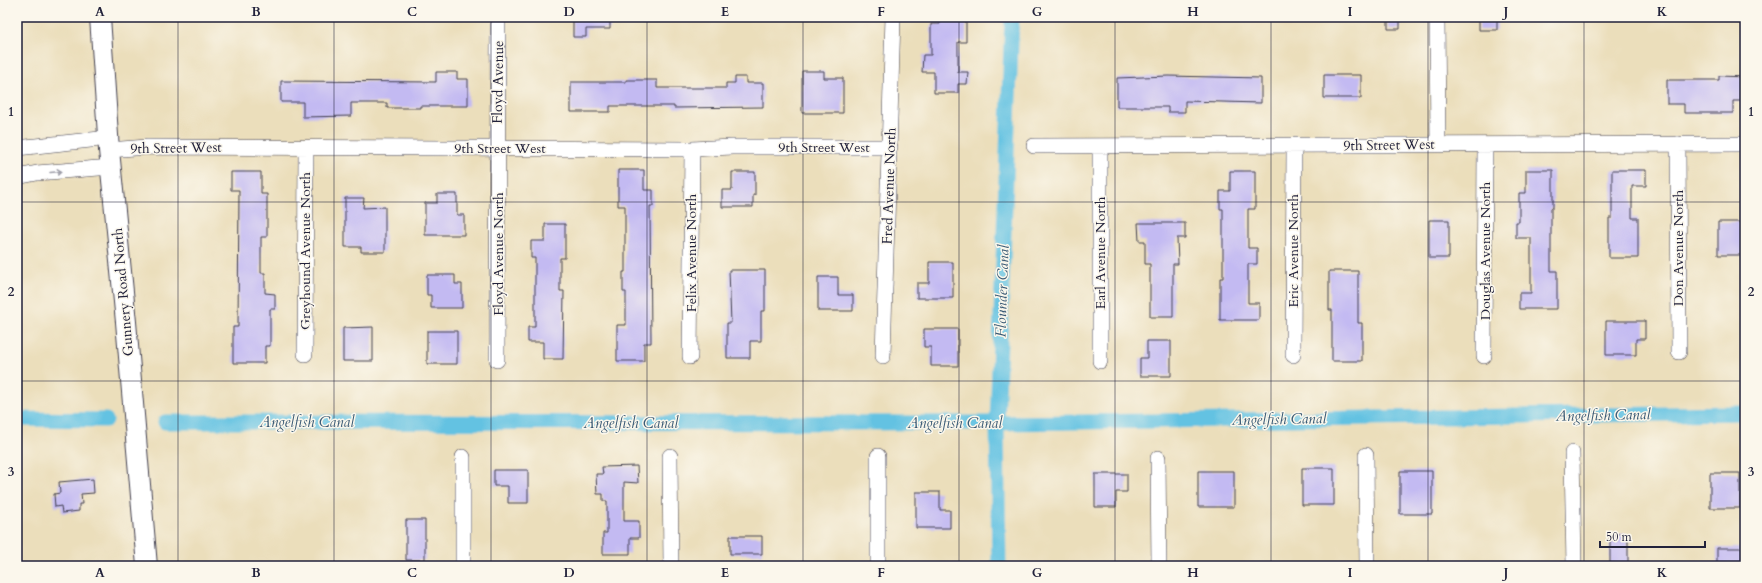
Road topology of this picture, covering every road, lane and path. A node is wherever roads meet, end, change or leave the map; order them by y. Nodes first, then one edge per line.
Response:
1 (100, 17) edge
2 (498, 17) edge
3 (893, 17) edge
4 (1437, 17) edge
5 (1678, 144) junction
6 (1745, 144) edge
7 (1438, 145) junction
8 (1485, 145) junction
9 (1034, 146) dead end
10 (1100, 146) junction
11 (1294, 146) junction
12 (890, 147) junction
13 (17, 148) edge
14 (306, 148) junction
15 (497, 148) junction
16 (692, 149) junction
17 (110, 152) junction
18 (17, 177) edge
19 (1679, 352) dead end
20 (305, 354) dead end
21 (1293, 355) dead end
22 (883, 356) dead end
23 (1484, 356) dead end
24 (690, 357) dead end
25 (497, 360) dead end
26 (1100, 361) dead end
27 (1572, 453) dead end
28 (1366, 455) dead end
29 (463, 456) dead end
30 (670, 456) dead end
31 (878, 456) dead end
32 (1158, 458) dead end
33 (147, 566) edge
34 (463, 566) edge
35 (671, 566) edge
36 (878, 566) edge
37 (1159, 566) edge
38 (1367, 566) edge
39 (1574, 566) edge

1 - 17 main road, Gunnery Road North
2 - 15 street, Floyd Avenue
3 - 12 street, Fred Avenue North
4 - 7 street
5 - 6 street, 9th Street West
5 - 8 street, 9th Street West
5 - 19 street, Don Avenue North
7 - 8 street, 9th Street West
7 - 11 street, 9th Street West
8 - 23 street, Douglas Avenue North
9 - 10 street, 9th Street West
10 - 11 street, 9th Street West
10 - 26 street, Earl Avenue North
11 - 21 street, Eric Avenue North
12 - 16 street, 9th Street West
12 - 22 street, Fred Avenue North
13 - 17 street
14 - 15 street, 9th Street West
14 - 17 street, 9th Street West
14 - 20 street, Greyhound Avenue North
15 - 16 street, 9th Street West
15 - 25 street, Floyd Avenue North
16 - 24 street, Felix Avenue North
18 -> 17 street
17 - 33 main road, Gunnery Road North
27 - 39 street
28 - 38 street
29 - 34 street
30 - 35 street
31 - 36 street
32 - 37 street

